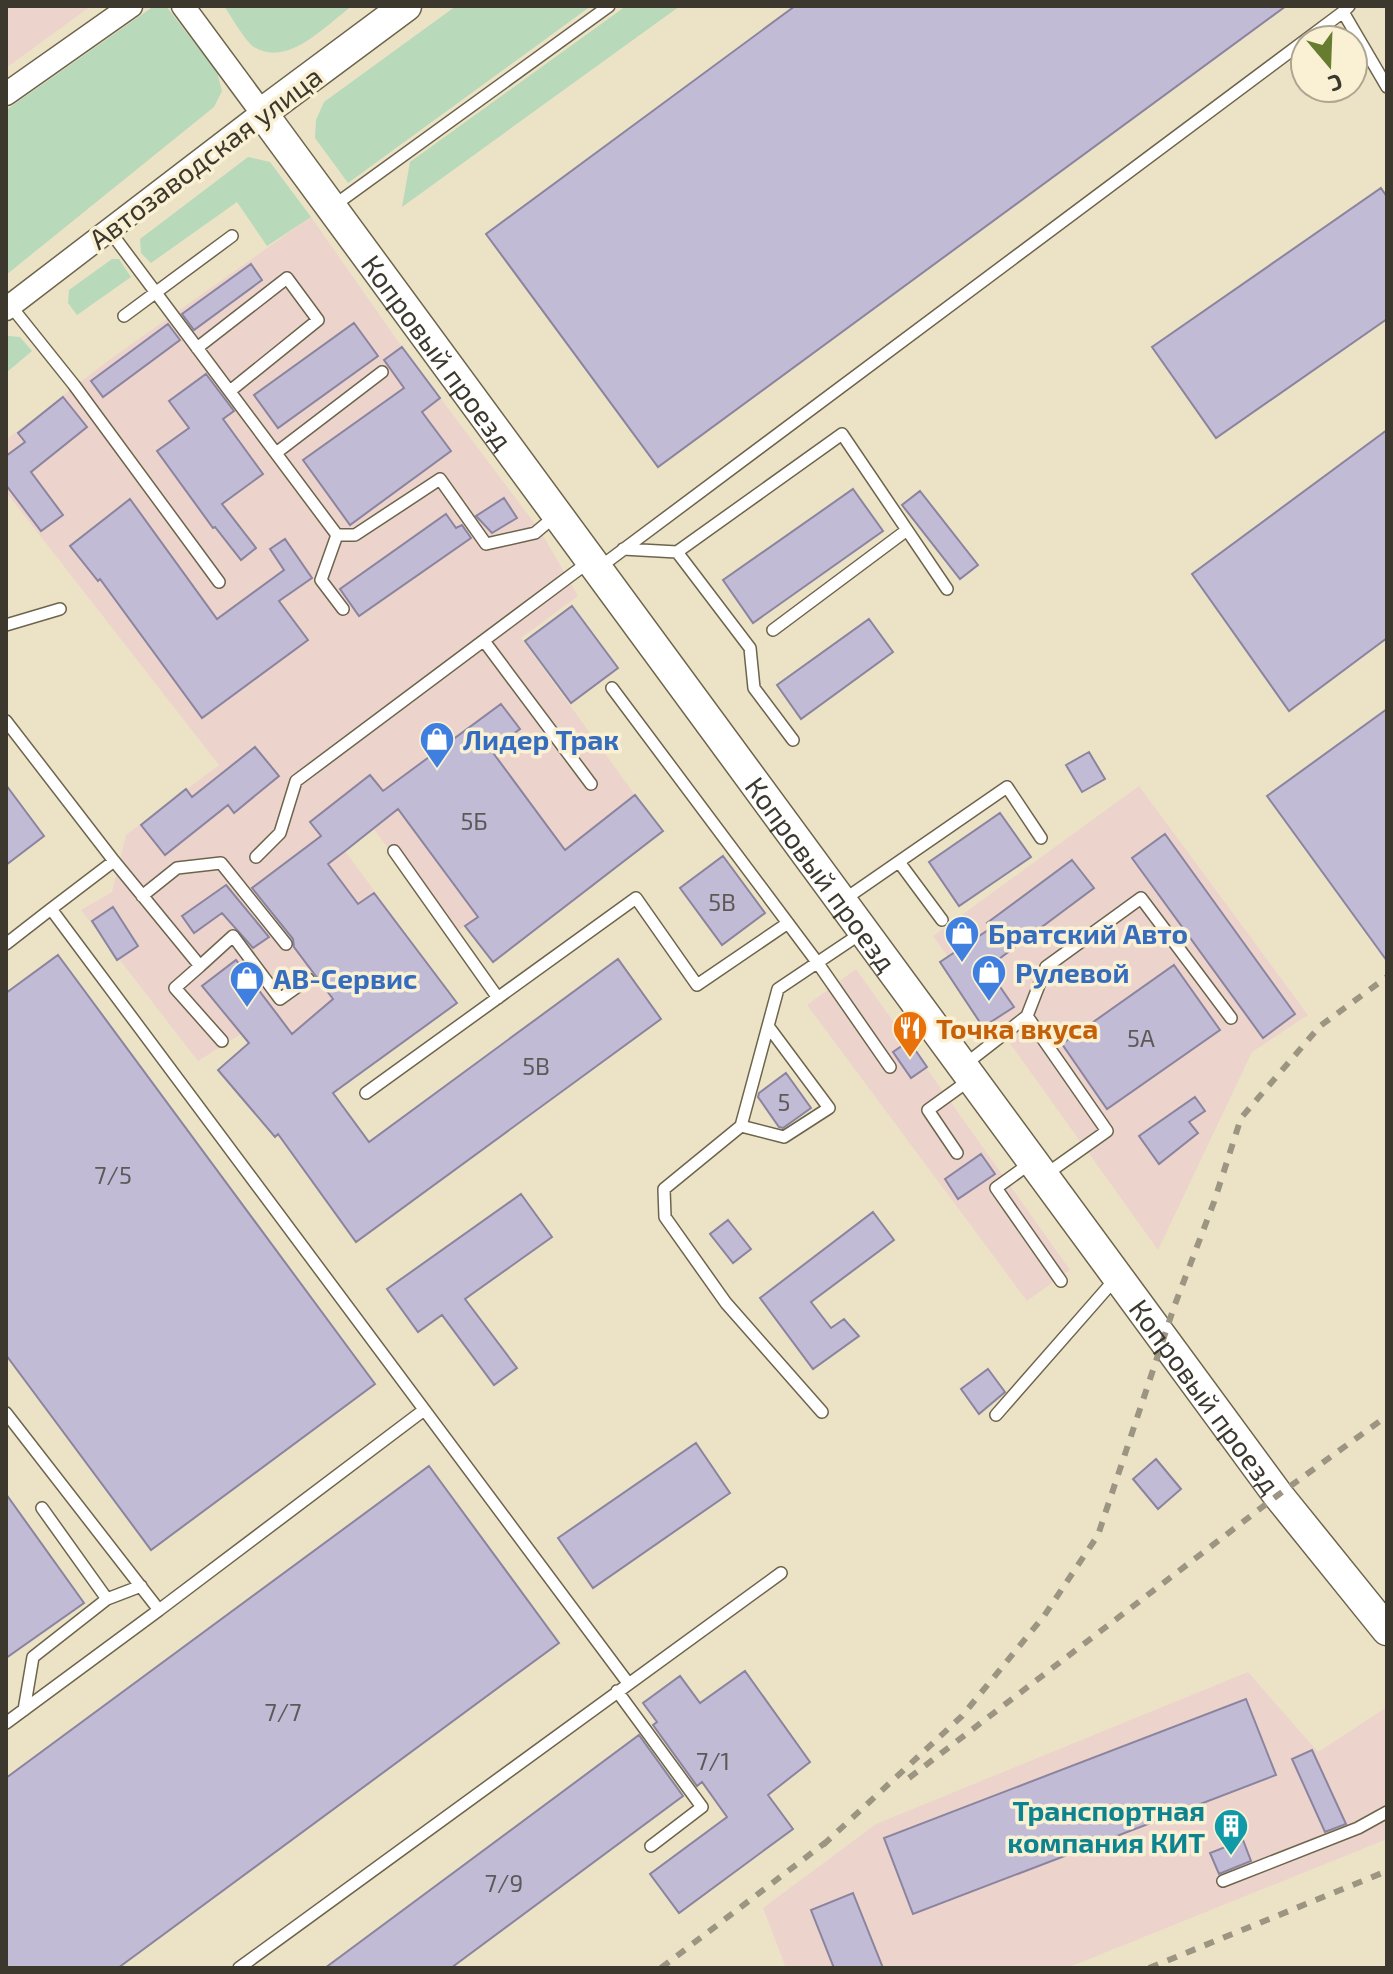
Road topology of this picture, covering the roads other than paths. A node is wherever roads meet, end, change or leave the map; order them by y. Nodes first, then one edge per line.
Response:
1 (131, 6) edge
2 (183, 6) edge
3 (406, 6) edge
4 (609, 6) edge
5 (1346, 9) edge
6 (1387, 87) edge
7 (6, 94) edge
8 (262, 113) junction
9 (331, 207) junction
10 (108, 229) junction
11 (232, 236) dead end
12 (155, 292) junction
13 (8, 307) edge
14 (124, 316) dead end
15 (197, 348) junction
16 (382, 372) dead end
17 (230, 391) junction
18 (276, 453) junction
19 (557, 514) junction
20 (907, 530) junction
21 (337, 535) junction
22 (623, 549) junction
23 (677, 552) junction
24 (594, 565) junction
25 (219, 582) dead end
26 (947, 589) dead end
27 (60, 609) dead end
28 (343, 609) dead end
29 (6, 625) edge
30 (773, 630) dead end
31 (484, 641) junction
32 (612, 688) dead end
33 (6, 721) edge
34 (793, 740) dead end
35 (591, 784) dead end
36 (1041, 838) dead end
37 (394, 851) dead end
38 (256, 857) dead end
39 (114, 861) junction
40 (899, 862) junction
41 (142, 896) junction
42 (842, 901) junction
43 (51, 909) junction
44 (942, 920) dead end
45 (788, 923) junction
46 (864, 931) junction
47 (6, 944) edge
48 (286, 944) dead end
49 (817, 962) junction
50 (200, 966) junction
51 (308, 979) dead end
52 (498, 998) junction
53 (1027, 1016) junction
54 (1231, 1018) dead end
55 (768, 1026) junction
56 (222, 1041) dead end
57 (890, 1067) dead end
58 (967, 1072) junction
59 (366, 1093) dead end
60 (741, 1126) junction
61 (957, 1153) dead end
62 (1038, 1169) junction
63 (1118, 1277) junction
64 (1061, 1281) dead end
65 (424, 1410) junction
66 (822, 1412) dead end
67 (6, 1413) edge
68 (996, 1415) dead end
69 (42, 1508) dead end
70 (781, 1573) dead end
71 (141, 1586) junction
72 (107, 1599) junction
73 (159, 1610) junction
74 (1387, 1630) edge
75 (628, 1683) junction
76 (617, 1691) junction
77 (24, 1710) junction
78 (6, 1723) edge
79 (1387, 1812) edge
80 (651, 1846) dead end
81 (1223, 1881) dead end
82 (239, 1968) edge

1 - 7 street
2 - 8 street
3 - 8 main road, Автозаводская улица
4 - 9 lane
5 - 6 lane
5 - 22 lane
8 - 9 main road, Копровый проезд
8 - 10 street, Автозаводская улица
9 - 19 main road, Копровый проезд
10 - 12 lane
10 - 13 street, Автозаводская улица
11 - 12 lane
12 - 14 lane
12 - 15 lane
13 - 25 lane
15 - 17 lane
15 - 17 lane
16 - 18 lane
17 - 18 lane
18 - 21 lane
19 - 21 lane
19 - 24 main road, Копровый проезд
20 - 23 lane
20 - 26 lane
20 - 30 lane
21 - 28 lane
22 - 23 lane
22 - 24 lane
23 - 34 lane
24 - 31 lane
24 - 42 main road, Копровый проезд
27 - 29 lane
31 - 35 lane
31 - 38 lane
32 - 45 lane
33 - 39 lane
36 - 40 lane
37 - 52 lane
39 - 41 lane
39 - 43 lane
40 - 42 lane
40 - 44 lane
41 - 48 lane
41 - 50 lane
42 - 46 main road, Копровый проезд
43 - 47 lane
43 - 65 lane
45 - 49 lane
45 - 52 lane
46 - 49 lane
46 - 58 main road, Копровый проезд
49 - 55 lane
49 - 57 lane
50 - 51 lane
50 - 56 lane
52 - 59 lane
53 - 54 lane
53 - 58 lane
53 - 62 lane
55 - 60 lane
55 - 60 lane
58 - 61 lane
58 - 62 main road, Копровый проезд
60 - 66 lane
62 - 63 main road, Копровый проезд
62 - 64 lane
63 - 68 lane
63 - 74 main road, Копровый проезд
65 - 73 lane
65 - 75 lane
67 - 71 lane
69 - 72 lane
70 - 75 lane
71 - 72 lane
71 - 73 lane
72 - 77 lane
73 - 77 lane
75 - 76 lane
76 - 80 lane
76 - 82 lane
77 - 78 lane
79 - 81 lane

